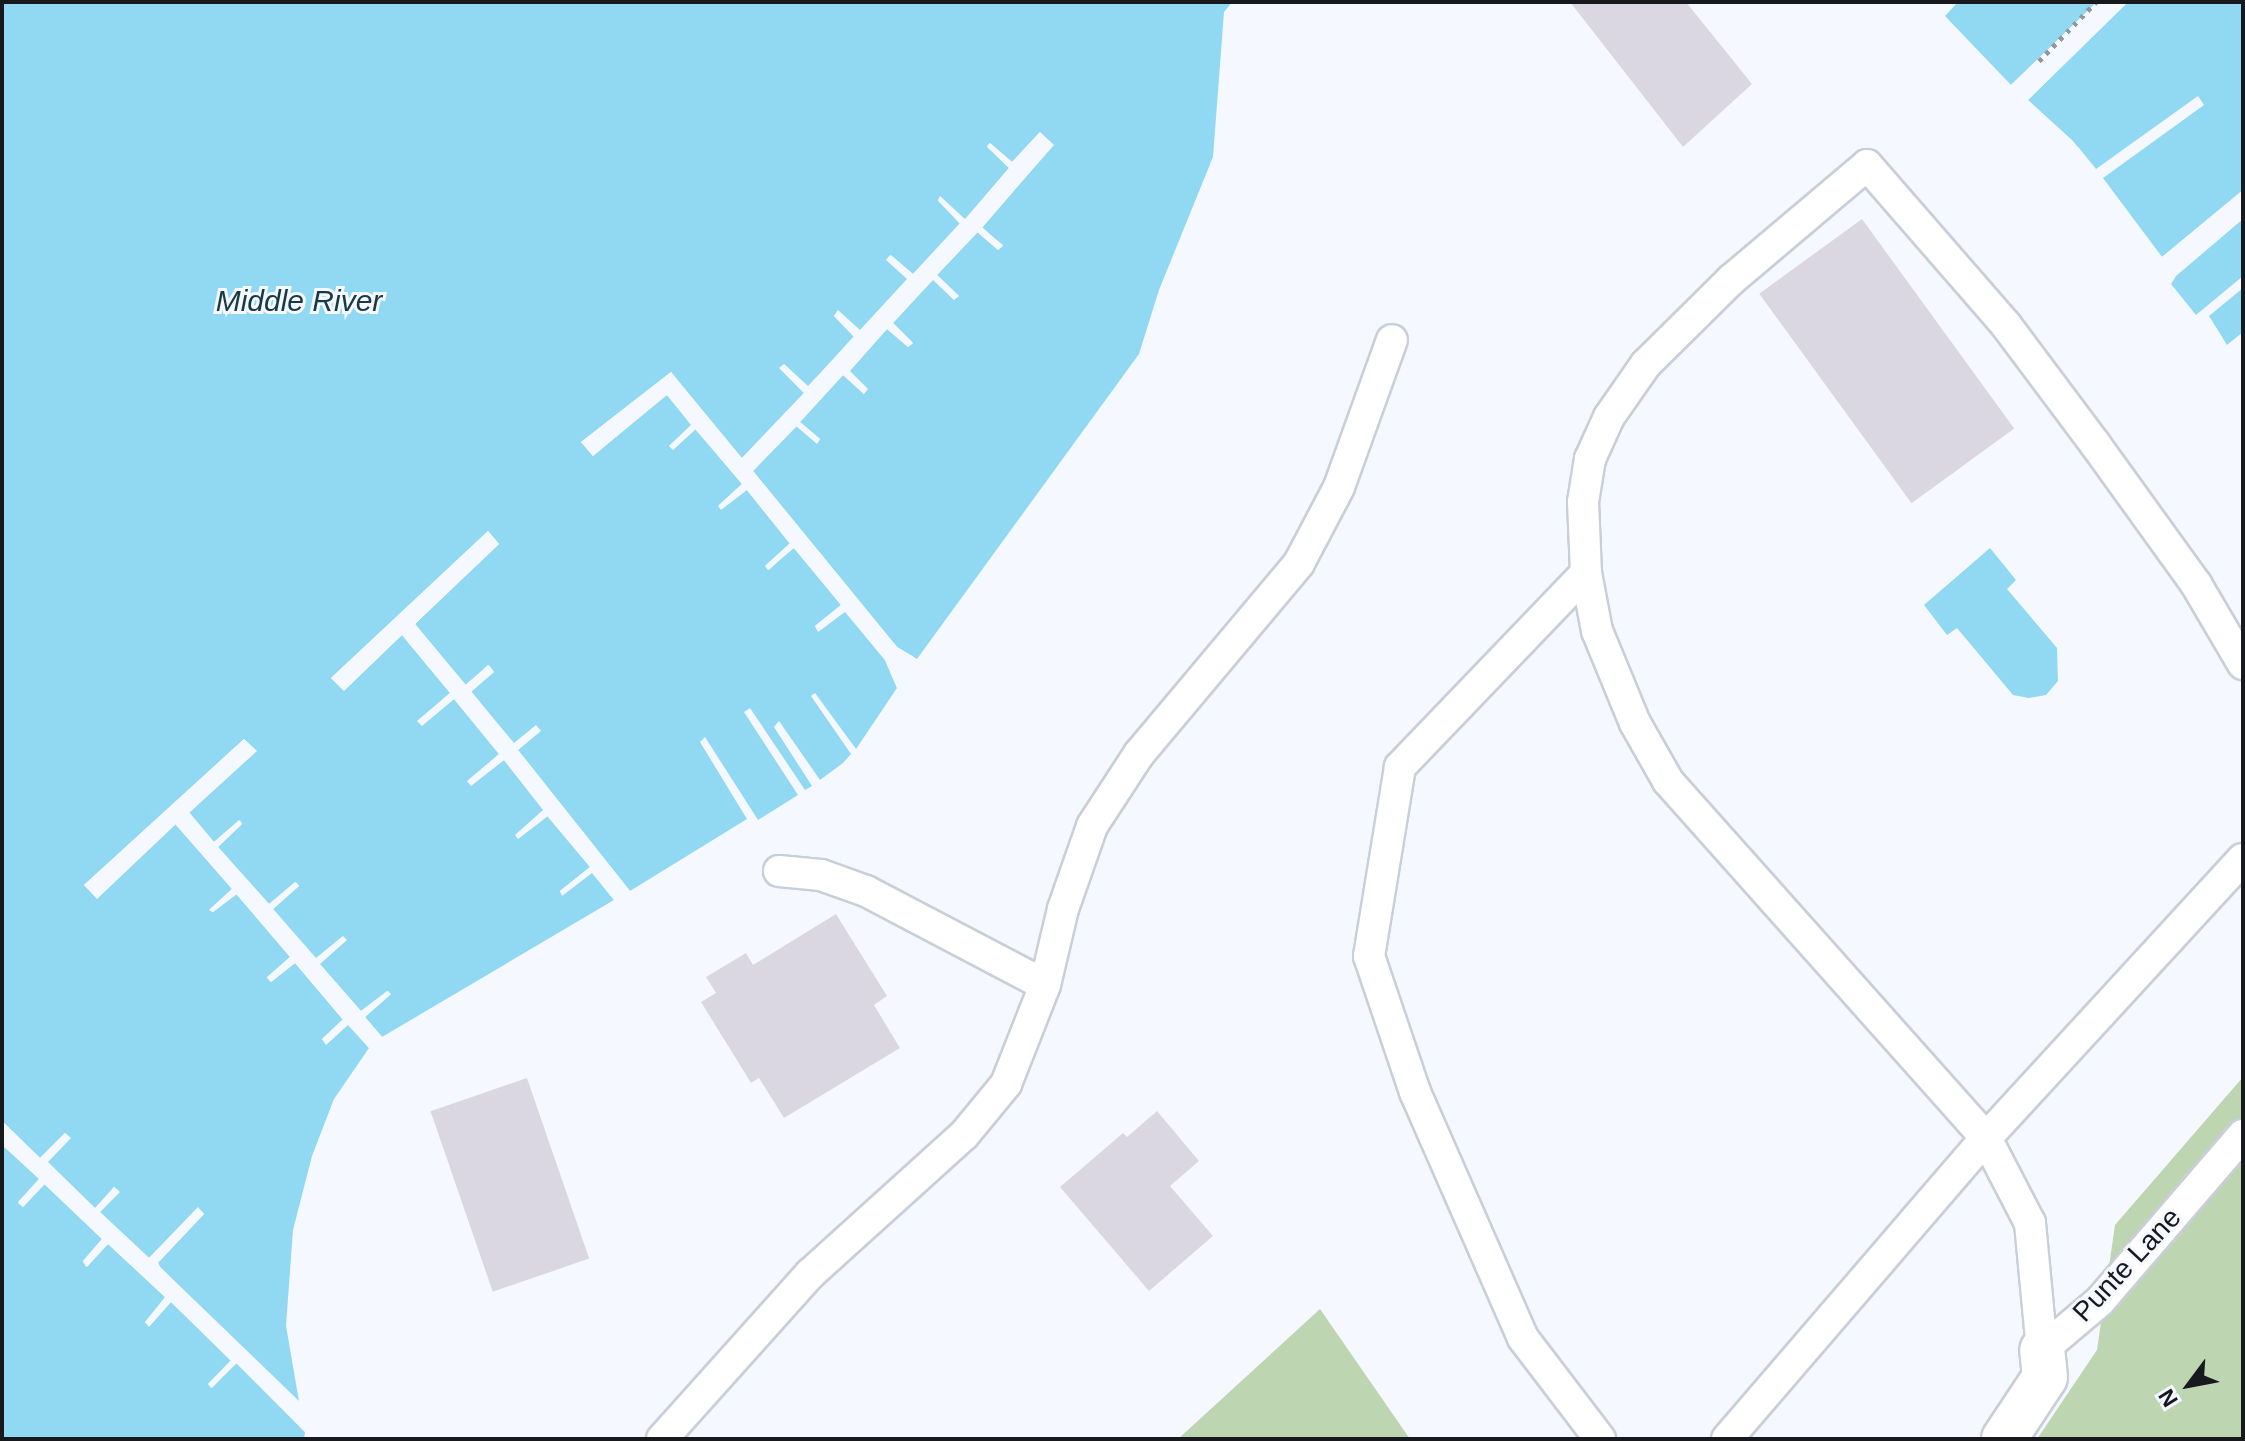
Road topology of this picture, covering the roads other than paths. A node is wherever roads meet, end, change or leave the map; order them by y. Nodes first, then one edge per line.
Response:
1 (1392, 340) dead end
2 (1586, 573) junction
3 (2243, 664) edge
4 (2243, 859) edge
5 (779, 871) dead end
6 (1045, 985) junction
7 (2243, 1135) edge
8 (1986, 1138) junction
9 (2042, 1350) junction
10 (662, 1439) edge
11 (1600, 1439) edge
12 (1727, 1439) edge
13 (2004, 1439) edge

1 - 6 lane
2 - 3 lane
2 - 8 lane
2 - 11 lane
4 - 8 lane
5 - 6 lane
6 - 10 lane
7 - 9 lane, Punte Lane
8 - 9 lane
8 - 12 lane
9 - 13 street

